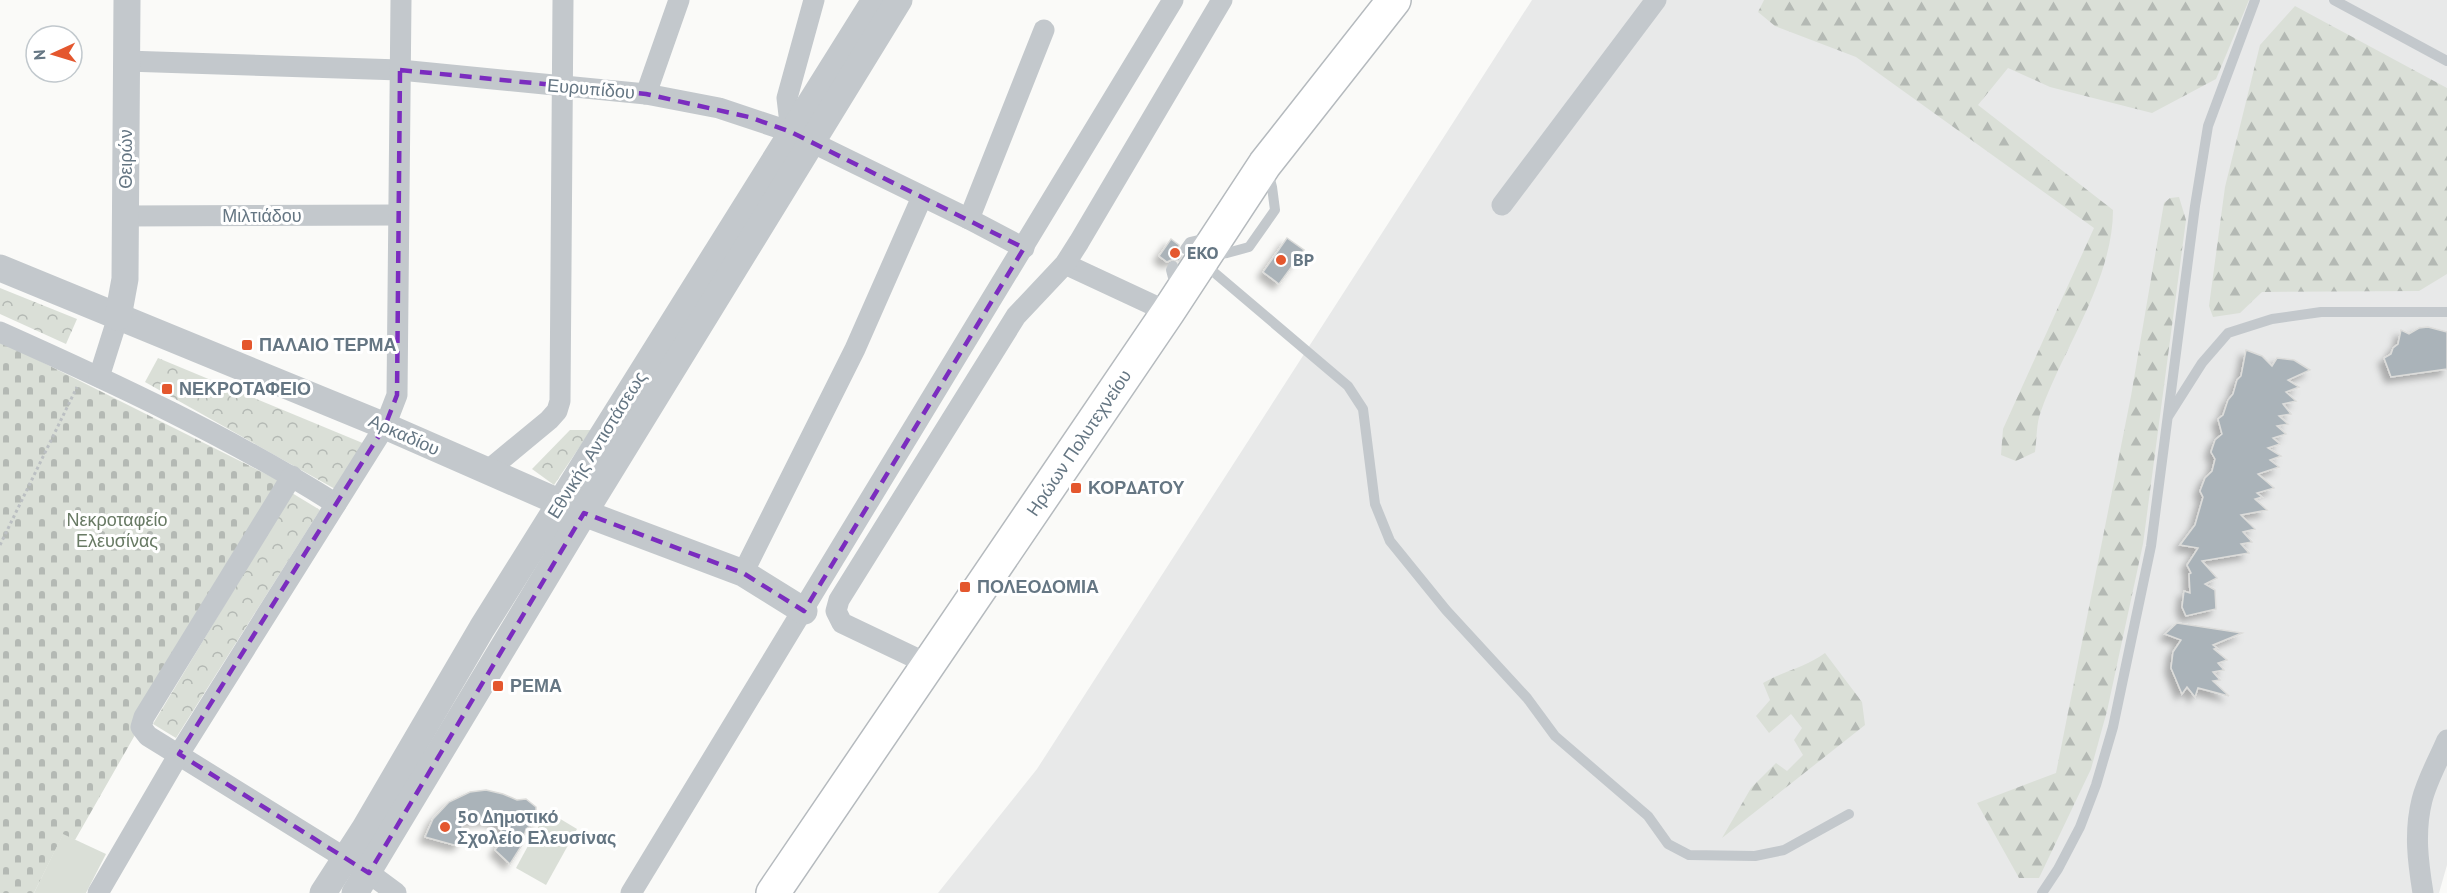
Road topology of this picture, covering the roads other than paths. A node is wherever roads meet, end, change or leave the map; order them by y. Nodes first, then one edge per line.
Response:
1 (127, 0) edge
2 (401, 0) edge
3 (563, 0) edge
4 (679, 0) edge
5 (814, 0) edge
6 (875, 0) edge
7 (899, 0) edge
8 (1173, 0) edge
9 (1221, 0) edge
10 (1394, 0) edge
11 (1656, 0) edge
12 (2255, 0) edge
13 (2334, 0) edge
14 (1044, 30) dead end
15 (126, 61) junction
16 (2447, 61) edge
17 (400, 70) junction
18 (562, 87) junction
19 (646, 94) junction
20 (800, 138) junction
21 (922, 197) junction
22 (1502, 205) dead end
23 (398, 215) junction
24 (126, 216) junction
25 (969, 219) junction
26 (1023, 248) junction
27 (1065, 264) junction
28 (0, 268) edge
29 (1190, 268) junction
30 (2447, 312) edge
31 (118, 317) junction
32 (0, 332) edge
33 (92, 374) junction
34 (2168, 418) junction
35 (384, 426) junction
36 (486, 472) junction
37 (292, 476) junction
38 (336, 504) junction
39 (572, 509) junction
40 (743, 573) junction
41 (804, 611) junction
42 (928, 664) junction
43 (2447, 740) edge
44 (179, 754) junction
45 (1849, 814) dead end
46 (345, 860) junction
47 (362, 883) edge
48 (98, 893) edge
49 (323, 893) edge
50 (396, 893) edge
51 (631, 893) edge
52 (773, 893) edge
53 (2042, 893) edge
54 (2423, 893) edge

1 - 15 street, Θειρών
2 - 17 street
3 - 18 street
4 - 19 street
5 - 20 street
6 - 20 street, Εθνικής Αντιστάσεως
7 - 20 street, Εθνικής Αντιστάσεως
8 - 26 street
9 - 27 street
10 - 29 main road, Ηρώων Πολυτεχνείου
11 - 22 street
12 - 34 lane
13 - 16 lane
14 - 25 street
15 - 17 street, Ευρυπίδου
15 - 24 street, Θειρών
17 - 18 street, Ευρυπίδου
17 - 23 street
18 - 19 street, Ευρυπίδου
18 - 36 street
19 - 20 street, Ευρυπίδου
20 - 21 street, Ευρυπίδου
20 - 39 street, Εθνικής Αντιστάσεως
21 - 25 street, Ευρυπίδου
21 - 40 street
23 - 24 street, Μιλτιάδου
23 - 35 street
24 - 31 street, Θειρών
25 - 26 street, Ευρυπίδου
26 - 41 street
27 - 29 street
27 - 42 street
28 - 31 street, Αρκαδίου
29 - 42 main road, Ηρώων Πολυτεχνείου
29 - 45 lane
30 - 34 lane
31 - 33 street
31 - 35 street, Αρκαδίου
32 - 33 street
33 - 37 street
34 - 53 lane
35 - 36 street, Αρκαδίου
35 - 38 street
36 - 39 street, Αρκαδίου
37 - 38 street
37 - 44 street
38 - 44 street
39 - 40 street, Αρκαδίου
39 - 46 street, Εθνικής Αντιστάσεως
39 - 47 street, Εθνικής Αντιστάσεως
40 - 41 street, Αρκαδίου
41 - 51 street
42 - 52 main road, Ηρώων Πολυτεχνείου
43 - 54 street
44 - 46 street
44 - 48 street
46 - 47 street
46 - 49 street, Εθνικής Αντιστάσεως
47 - 50 street

